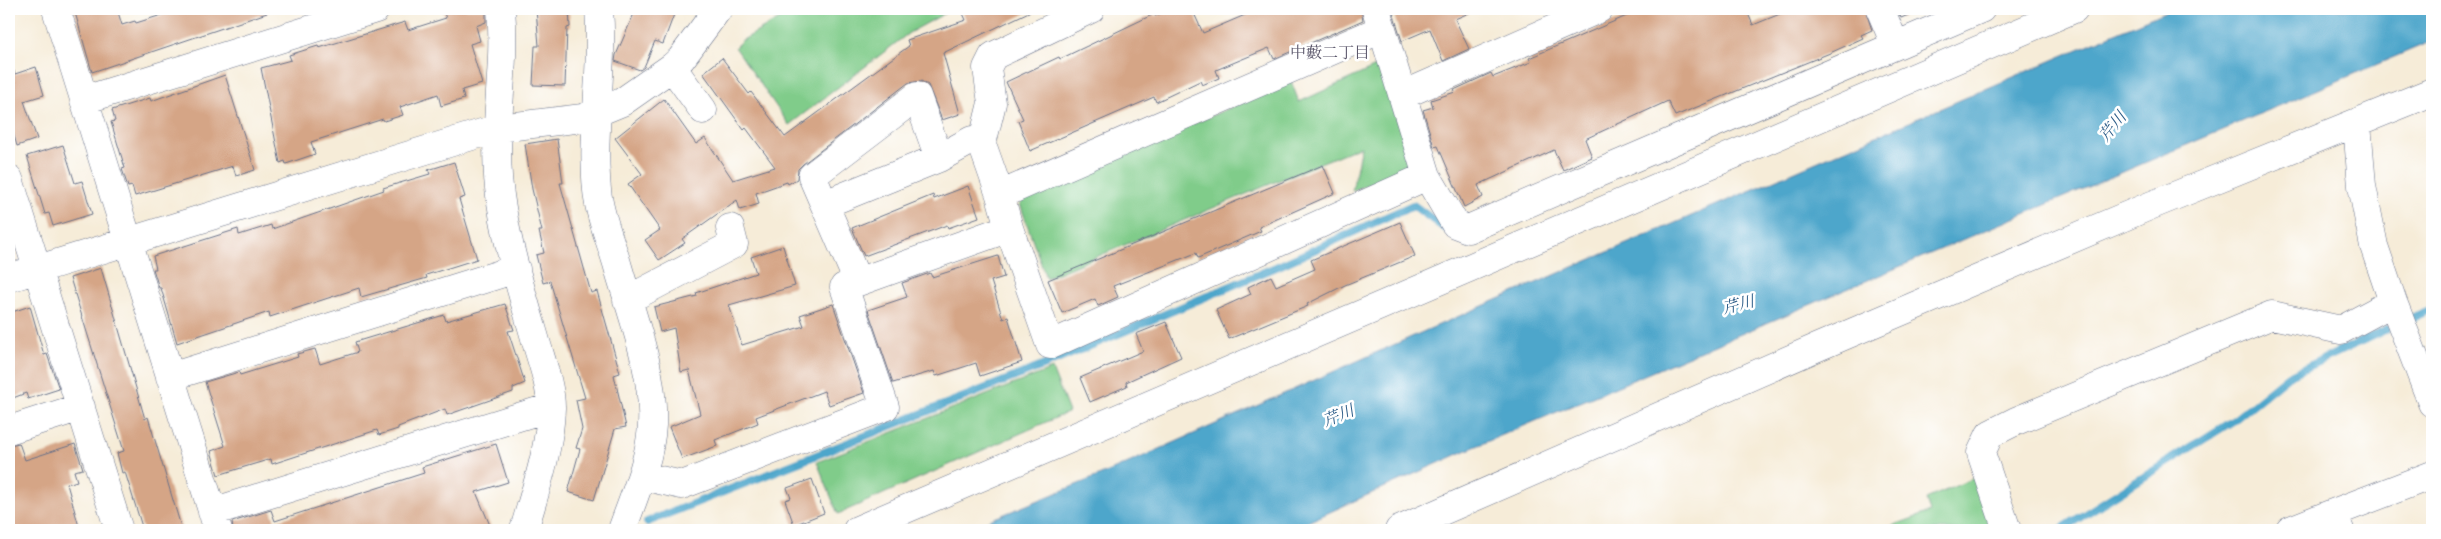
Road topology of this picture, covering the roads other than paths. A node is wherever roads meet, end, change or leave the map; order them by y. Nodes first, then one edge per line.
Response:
1 (56, 9) edge
2 (376, 9) edge
3 (501, 9) edge
4 (599, 9) edge
5 (718, 9) edge
6 (1091, 9) edge
7 (1599, 9) edge
8 (1880, 9) edge
9 (1981, 9) edge
10 (2074, 9) edge
11 (1379, 19) edge
12 (1895, 44) junction
13 (672, 67) junction
14 (2432, 92) edge
15 (1403, 95) junction
16 (84, 100) junction
17 (703, 110) dead end
18 (597, 113) junction
19 (2357, 124) junction
20 (498, 128) junction
21 (982, 144) junction
22 (939, 158) junction
23 (1427, 176) junction
24 (9, 179) edge
25 (1000, 195) junction
26 (825, 204) junction
27 (1009, 228) junction
28 (128, 242) junction
29 (734, 244) dead end
30 (516, 269) junction
31 (37, 270) junction
32 (9, 278) edge
33 (858, 282) junction
34 (627, 300) junction
35 (2393, 302) junction
36 (170, 376) junction
37 (2432, 403) edge
38 (551, 406) junction
39 (81, 407) junction
40 (9, 430) edge
41 (2432, 475) edge
42 (642, 476) junction
43 (215, 521) edge
44 (2336, 522) edge
45 (119, 530) edge
46 (524, 530) edge
47 (622, 530) edge
48 (857, 530) edge
49 (1399, 530) edge
50 (2007, 530) edge
51 (2290, 530) edge

1 - 16 street
2 - 16 street
3 - 20 street
4 - 18 street
5 - 13 street
6 - 21 street
7 - 15 street
8 - 12 street
9 - 12 street
10 - 48 street
11 - 15 street
11 - 25 street
12 - 23 street
13 - 17 street
13 - 18 street
14 - 19 street
15 - 23 street
16 - 28 street
18 - 20 street
18 - 34 street
19 - 35 street
19 - 49 street
20 - 28 street
20 - 30 street
21 - 22 street
21 - 25 street
22 - 26 street
22 - 26 street
23 - 27 street
24 - 31 street
25 - 27 street
26 - 33 street
27 - 33 street
28 - 31 street
28 - 36 street
29 - 34 street
30 - 36 street
30 - 38 street
31 - 32 street
31 - 39 street
33 - 42 street
34 - 42 street
35 - 37 street
35 - 50 street
36 - 43 street
38 - 43 street
38 - 46 street
39 - 40 street
39 - 45 street
41 - 44 street
42 - 47 street
44 - 51 street

